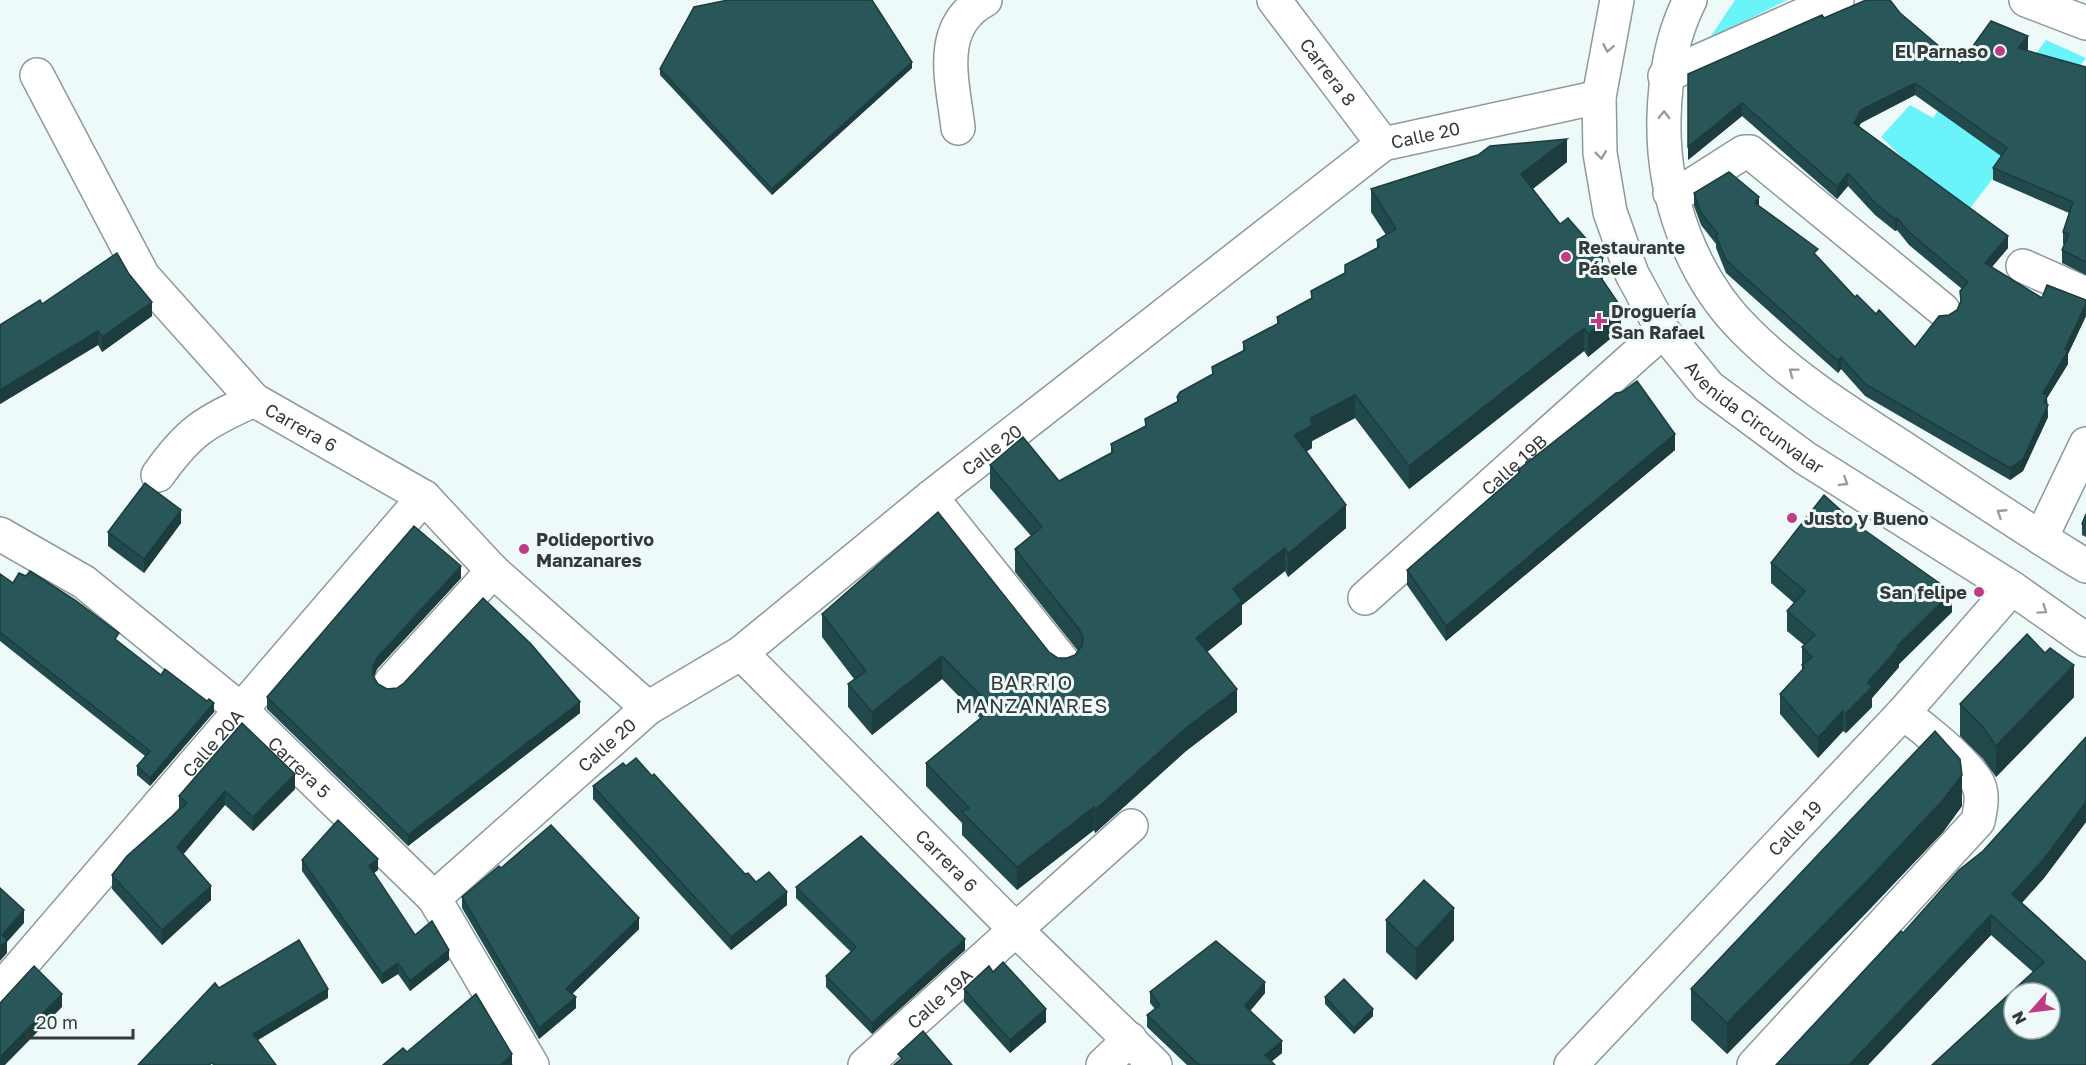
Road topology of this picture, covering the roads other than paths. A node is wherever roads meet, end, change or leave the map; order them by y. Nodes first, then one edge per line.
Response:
1 (985, 0) edge
2 (1274, 0) edge
3 (1617, 0) edge
4 (1690, 0) edge
5 (1838, 0) edge
6 (2025, 0) edge
7 (2086, 23) edge
8 (37, 75) dead end
9 (1665, 76) junction
10 (1599, 97) junction
11 (958, 128) dead end
12 (1383, 144) junction
13 (1670, 192) junction
14 (2023, 266) dead end
15 (2086, 294) edge
16 (1943, 310) dead end
17 (1663, 330) junction
18 (254, 400) junction
19 (2086, 444) edge
20 (158, 475) dead end
21 (423, 496) junction
22 (931, 497) junction
23 (0, 534) edge
24 (2041, 538) junction
25 (2086, 566) edge
26 (494, 571) junction
27 (2013, 588) junction
28 (1365, 598) dead end
29 (2086, 640) edge
30 (741, 653) junction
31 (1064, 663) edge
32 (391, 682) dead end
33 (648, 708) junction
34 (240, 709) junction
35 (1904, 713) junction
36 (1131, 826) dead end
37 (434, 898) junction
38 (1016, 930) junction
39 (0, 990) edge
40 (1130, 1039) junction
41 (532, 1065) edge
42 (865, 1065) edge
43 (1103, 1065) edge
44 (1155, 1065) edge
45 (1572, 1065) edge
46 (1754, 1065) edge

1 - 11 street
2 - 12 street, Carrera 8
3 -> 10 street, Avenida Circunvalar
4 - 9 street
5 - 9 street
6 - 7 street
8 - 18 street, Carrera 6
13 -> 9 street
10 - 12 street, Calle 20
10 -> 17 street, Avenida Circunvalar
12 - 22 street, Calle 20
13 - 16 street
24 -> 13 street
14 - 15 street
17 -> 27 street, Avenida Circunvalar
17 - 28 street, Calle 19B
18 - 20 street
18 - 21 street, Carrera 6
19 - 24 street
21 - 26 street, Carrera 6
21 - 34 street, Calle 20A
22 - 30 street, Calle 20
22 - 31 street
23 - 34 street, Carrera 5
24 - 25 street
26 - 32 street
26 - 33 street, Carrera 6
27 -> 29 street, Avenida Circunvalar
27 - 35 street, Calle 19
30 - 33 street, Calle 20
30 - 38 street, Carrera 6
33 - 37 street, Calle 20
34 - 37 street, Carrera 5
34 - 39 street, Calle 20A
35 - 45 street, Calle 19
35 - 46 street
36 - 38 street, Calle 19A
37 - 41 street, Carrera 5
38 - 40 street, Carrera 6
38 - 42 street, Calle 19A
40 - 43 street
40 - 44 street, Carrera 6

